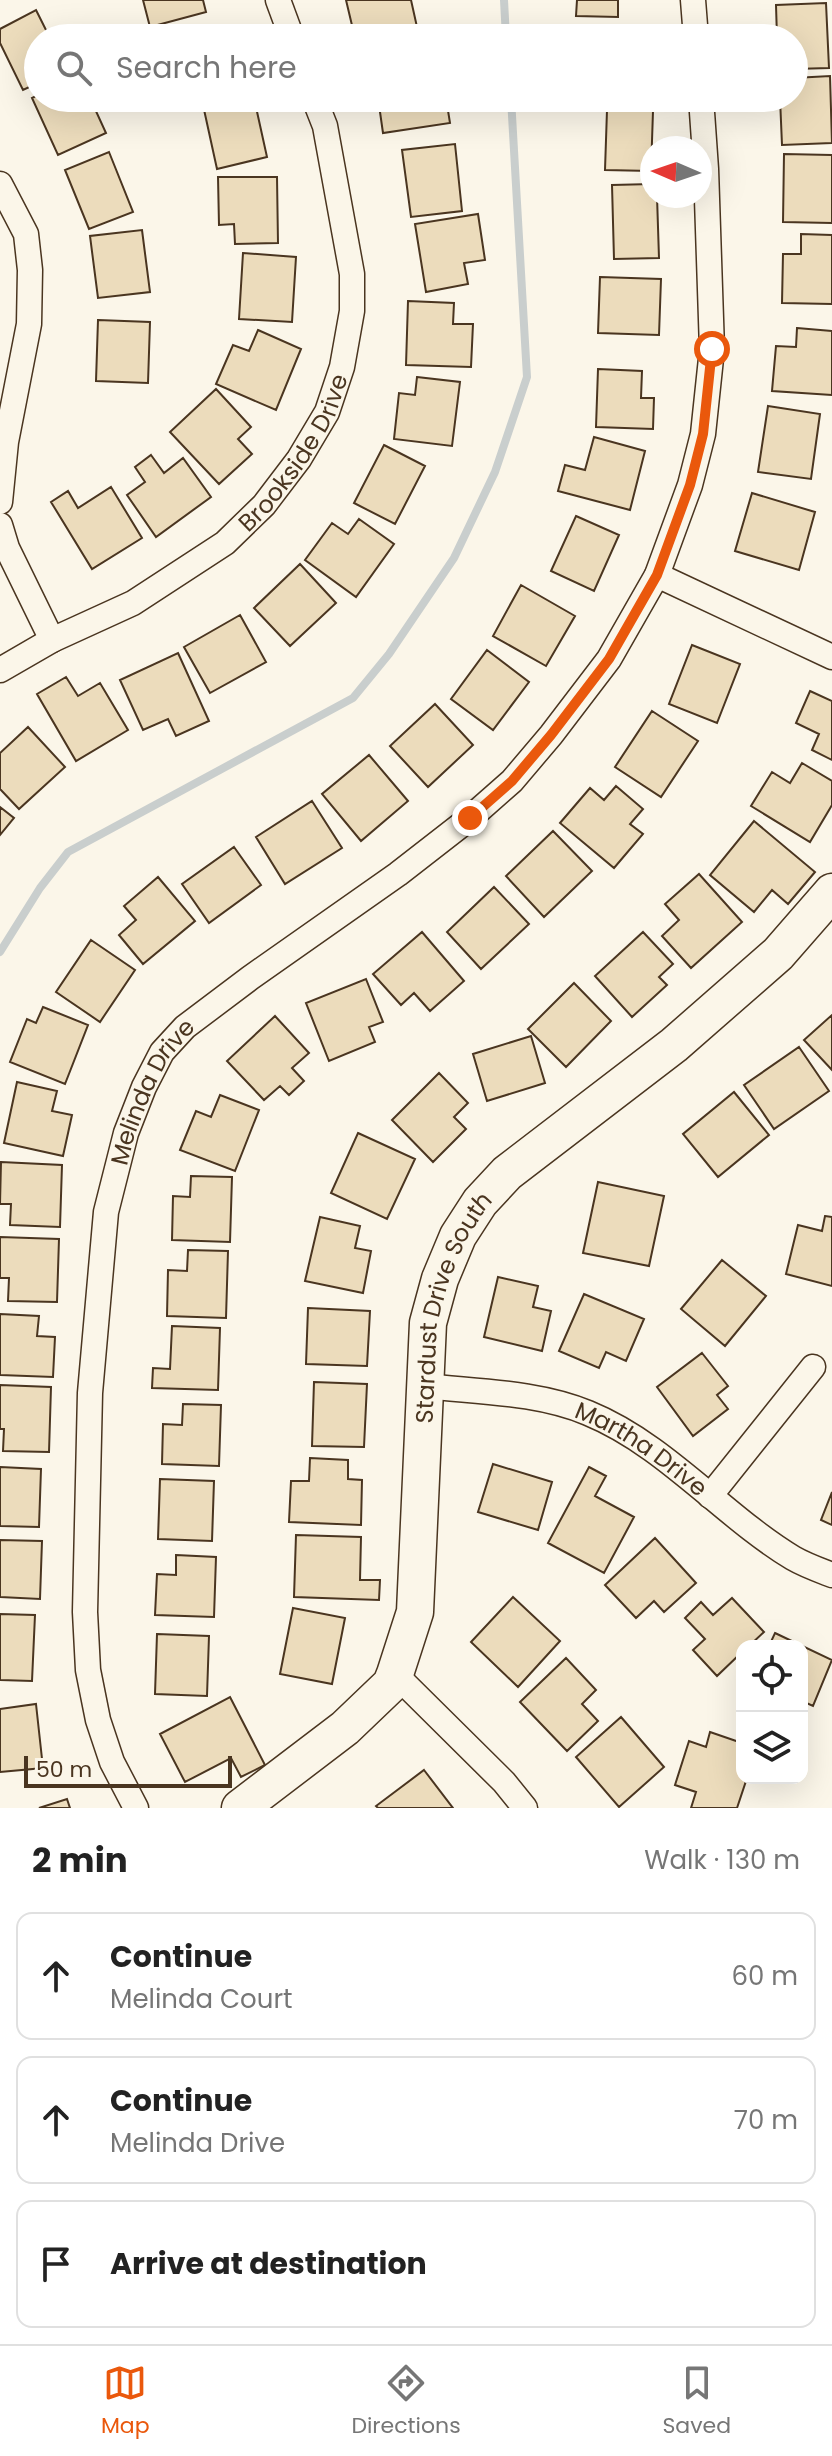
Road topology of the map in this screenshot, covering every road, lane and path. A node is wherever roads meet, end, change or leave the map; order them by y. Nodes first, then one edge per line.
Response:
1 (278, 0) edge
2 (693, 0) edge
3 (287, 24) edge
4 (695, 24) edge
5 (320, 112) edge
6 (702, 112) edge
7 (0, 184) edge
8 (0, 502) edge
9 (0, 525) edge
10 (657, 575) junction
11 (52, 640) junction
12 (832, 657) edge
13 (0, 670) edge
14 (832, 892) edge
15 (813, 1367) dead end
16 (425, 1386) junction
17 (710, 1496) junction
18 (832, 1575) edge
19 (395, 1674) junction
20 (136, 1808) edge
21 (240, 1808) edge
22 (525, 1808) edge

1 - 3 street
2 - 4 street
5 - 11 street, Brookside Drive
6 - 10 street, Melinda Drive
7 - 8 street
9 - 11 street
10 - 12 street
10 - 20 street, Melinda Drive
11 - 13 street, Brookside Drive
14 - 16 street, Stardust Drive South
15 - 17 street
16 - 17 street, Martha Drive
16 - 19 street, Stardust Drive South
17 - 18 street, Martha Drive
19 - 21 street, Stardust Drive South
19 - 22 street

